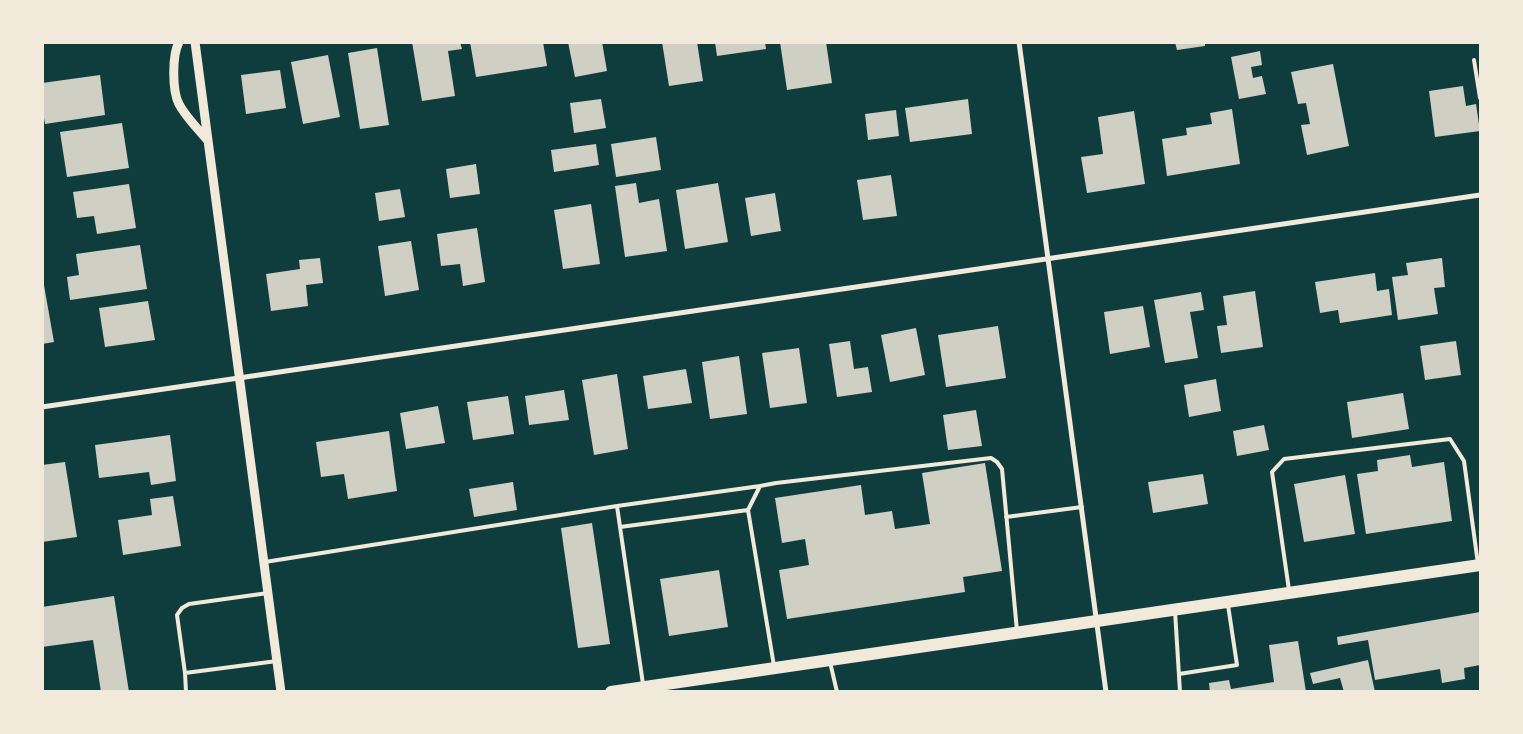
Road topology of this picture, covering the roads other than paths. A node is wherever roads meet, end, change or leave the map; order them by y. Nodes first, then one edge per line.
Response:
1 (179, 42) edge
2 (195, 42) edge
3 (1019, 42) edge
4 (1474, 60) dead end
5 (1480, 98) edge
6 (208, 141) junction
7 (1480, 195) edge
8 (1048, 260) junction
9 (240, 378) junction
10 (42, 407) edge
11 (760, 486) junction
12 (617, 506) junction
13 (1082, 508) junction
14 (748, 510) junction
15 (1006, 517) junction
16 (620, 526) junction
17 (264, 562) junction
18 (1479, 566) edge
19 (268, 593) junction
20 (1290, 593) junction
21 (1228, 602) junction
22 (1175, 610) junction
23 (1097, 621) junction
24 (1017, 632) junction
25 (277, 660) junction
26 (830, 660) junction
27 (774, 668) junction
28 (185, 673) junction
29 (1178, 674) junction
30 (643, 687) junction
31 (666, 688) edge
32 (186, 692) edge
33 (281, 692) edge
34 (610, 692) edge
35 (837, 692) edge
36 (1106, 692) edge
37 (1180, 692) edge

1 - 6 street
2 - 6 street
3 - 8 street
4 - 5 lane
6 - 9 street
7 - 8 street
8 - 9 street
8 - 13 street
9 - 10 street
9 - 17 street
11 - 12 lane
11 - 14 lane
11 - 15 lane
12 - 16 lane
12 - 17 lane
13 - 15 lane
13 - 23 street
14 - 16 lane
14 - 27 lane
15 - 24 lane
16 - 30 lane
17 - 19 street
18 - 20 main road
18 - 20 lane
19 - 25 street
19 - 28 lane
20 - 21 main road
21 - 22 main road
21 - 29 lane
22 - 23 main road
22 - 29 lane
23 - 24 main road
23 - 36 street
24 - 26 main road
25 - 28 lane
25 - 33 street
26 - 27 main road
26 - 35 lane
27 - 31 main road
28 - 32 lane
29 - 37 lane
30 - 31 main road
30 - 34 main road

